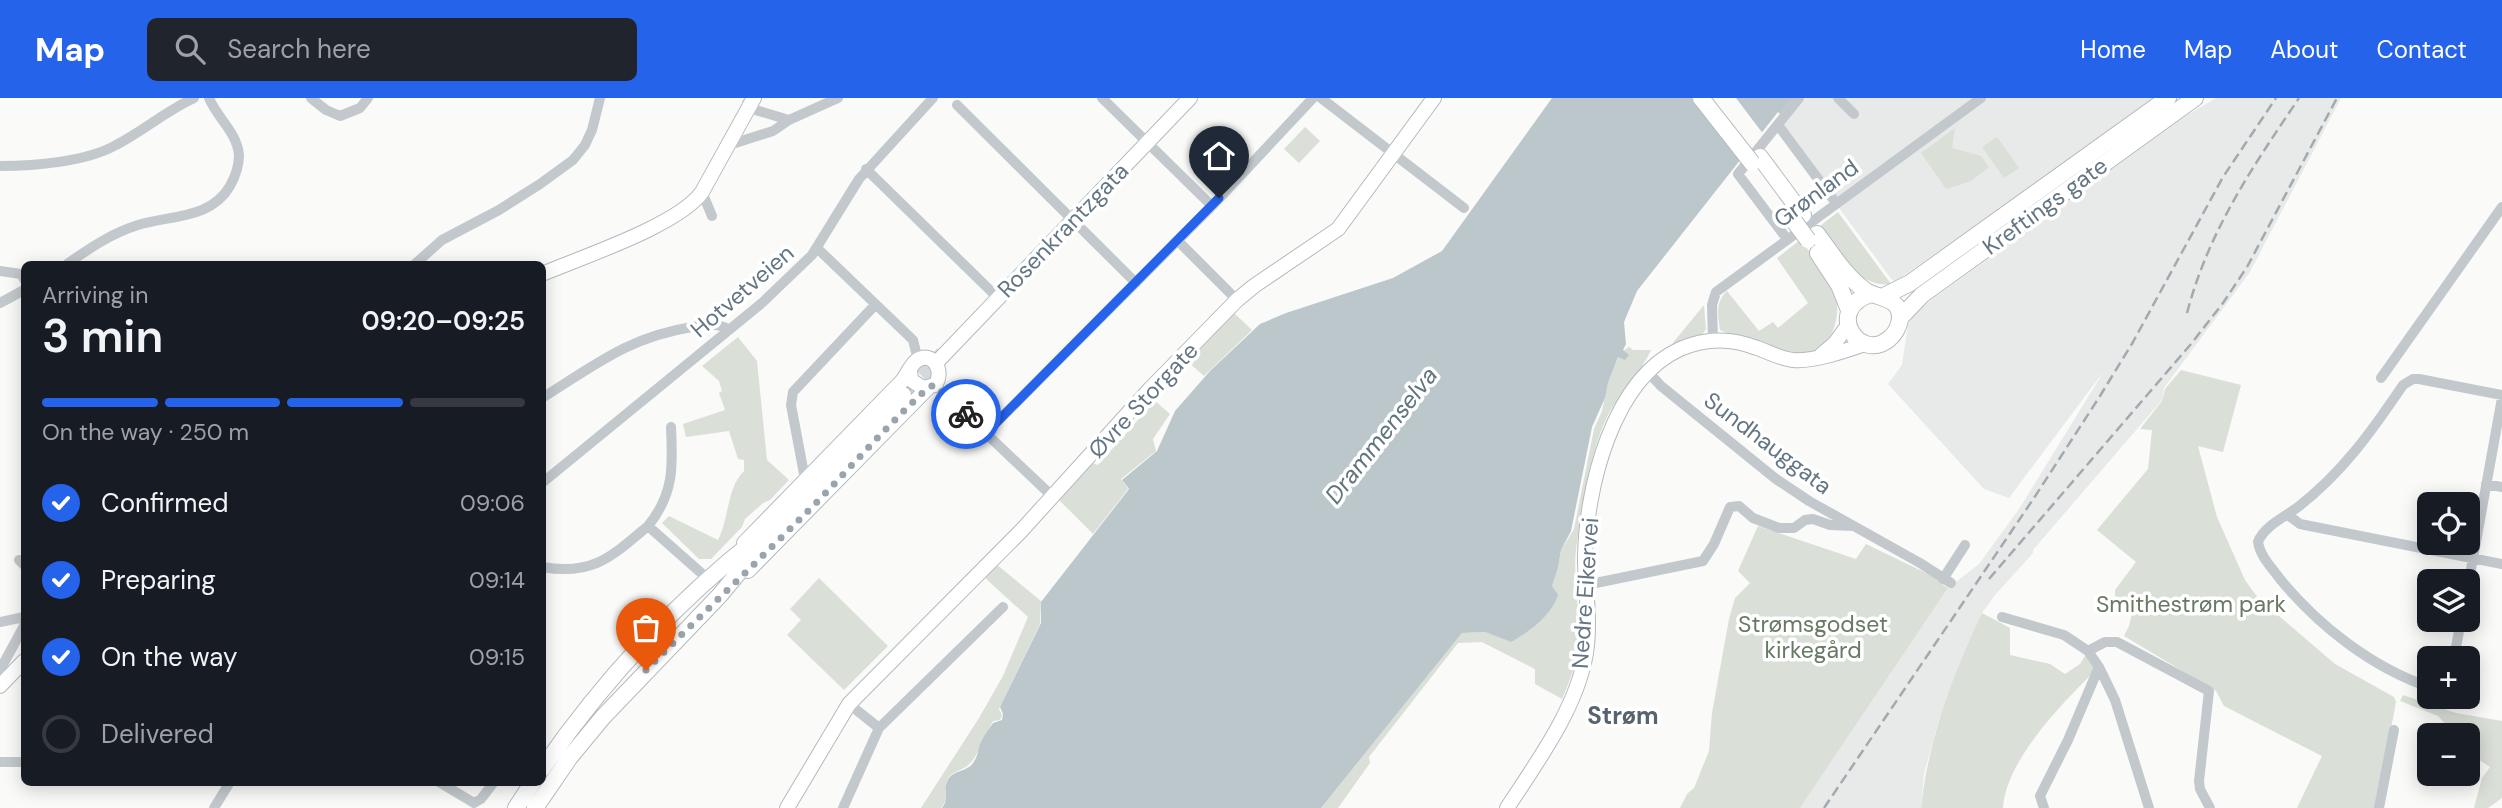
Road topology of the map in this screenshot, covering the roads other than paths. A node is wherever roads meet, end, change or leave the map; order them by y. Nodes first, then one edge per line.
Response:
1 (194, 98) edge
2 (209, 98) edge
3 (310, 98) edge
4 (368, 98) edge
5 (600, 98) edge
6 (838, 98) edge
7 (933, 98) edge
8 (1102, 98) edge
9 (1190, 98) edge
10 (1313, 98) edge
11 (1321, 98) edge
12 (1434, 98) edge
13 (1701, 98) edge
14 (1714, 98) edge
15 (1799, 98) edge
16 (1838, 98) edge
17 (1980, 98) edge
18 (2168, 98) edge
19 (2190, 99) edge
20 (750, 101) edge
21 (957, 105) dead end
22 (1854, 114) dead end
23 (789, 120) junction
24 (1778, 125) junction
25 (1148, 143) junction
26 (730, 145) junction
27 (1394, 155) junction
28 (1756, 160) junction
29 (0, 166) edge
30 (866, 169) junction
31 (702, 192) junction
32 (1836, 203) junction
33 (1212, 206) junction
34 (2502, 207) edge
35 (1464, 208) dead end
36 (712, 216) dead end
37 (1073, 220) junction
38 (1812, 237) junction
39 (1178, 241) junction
40 (1782, 242) junction
41 (817, 248) junction
42 (71, 261) edge
43 (418, 261) edge
44 (0, 271) edge
45 (546, 272) edge
46 (21, 274) edge
47 (1136, 283) junction
48 (21, 292) edge
49 (1877, 295) junction
50 (998, 297) junction
51 (1237, 300) junction
52 (0, 303) edge
53 (876, 305) junction
54 (1848, 318) junction
55 (1900, 318) junction
56 (729, 330) junction
57 (1713, 341) junction
58 (1864, 344) junction
59 (1820, 356) junction
60 (936, 363) junction
61 (914, 365) junction
62 (1648, 372) junction
63 (2381, 378) dead end
64 (931, 387) junction
65 (903, 395) tunnel mouth
66 (546, 396) edge
67 (2502, 396) edge
68 (671, 427) dead end
69 (986, 433) junction
70 (805, 479) junction
71 (546, 480) edge
72 (2486, 484) junction
73 (2502, 487) edge
74 (1053, 497) junction
75 (786, 515) junction
76 (2288, 515) junction
77 (648, 526) junction
78 (1854, 526) junction
79 (1965, 545) dead end
80 (2473, 558) junction
81 (727, 561) junction
82 (2502, 564) edge
83 (546, 567) edge
84 (2471, 569) edge
85 (708, 579) junction
86 (1586, 585) junction
87 (720, 595) junction
88 (1003, 607) dead end
89 (2002, 617) dead end
90 (21, 618) edge
91 (0, 622) edge
92 (21, 632) edge
93 (2088, 650) junction
94 (21, 664) edge
95 (2099, 667) junction
96 (0, 670) edge
97 (2417, 681) edge
98 (0, 685) edge
99 (849, 704) junction
100 (879, 728) junction
101 (2394, 730) dead end
102 (0, 762) edge
103 (21, 762) edge
104 (546, 764) edge
105 (228, 786) edge
106 (446, 786) edge
107 (491, 786) edge
108 (530, 786) edge
109 (214, 808) edge
110 (516, 808) edge
111 (535, 808) edge
112 (786, 808) edge
113 (843, 808) edge
114 (1507, 808) edge
115 (2045, 808) edge
116 (2149, 808) edge
117 (2210, 808) edge
118 (2379, 808) edge

1 - 29 street
2 - 42 street
3 - 4 street
5 - 43 street
6 - 23 street
7 - 30 street, Hotvetveien
8 - 25 street
9 - 25 main road, Rosenkrantzgata
10 - 33 street
11 - 27 street
12 - 27 main road, Øvre Storgate
13 - 28 main road, bridge
14 - 28 main road
15 - 24 street
16 - 22 street
17 - 32 street, Grønland
18 - 49 main road, Kreftings gate
19 - 55 main road, Kreftings gate
20 - 23 street
20 - 26 main road
21 - 37 street
23 - 26 street
24 - 32 street
24 - 40 street
25 - 33 street
25 - 37 main road, Rosenkrantzgata
26 - 31 main road
27 - 35 street
27 - 51 main road, Øvre Storgate
28 - 38 main road, bridge
30 - 41 street, Hotvetveien
30 - 50 street
31 - 36 street
31 - 45 main road
32 - 40 street, Grønland
33 - 39 street
34 - 63 street
37 - 47 street
37 - 50 main road, Rosenkrantzgata
38 - 49 main road
38 - 54 main road
39 - 47 street
39 - 51 street
40 - 57 street, Grønland
41 - 53 street
41 - 56 street, Hotvetveien
44 - 46 street
47 - 69 street
48 - 52 street
49 - 54 main road
49 - 55 main road
50 - 60 main road, Rosenkrantzgata
51 - 74 main road, Øvre Storgate
53 - 61 street
53 - 70 street
54 - 58 main road
54 - 59 main road
55 - 58 main road
56 - 66 street
56 - 71 street, Hotvetveien
57 - 59 main road
57 - 62 main road
58 - 59 main road
60 - 61 main road
60 - 64 main road
61 - 64 main road
61 - 70 main road
62 - 78 street, Sundhauggata
62 - 86 main road, Nedre Eikervei
64 - 69 street
64 - 87 main road
65 - 75 main road
67 - 72 street
67 - 76 street
68 - 77 street
69 - 74 street
70 - 81 main road
72 - 73 street
72 - 80 street
74 - 99 main road, Øvre Storgate
75 - 81 main road
75 - 87 main road
76 - 80 street
76 - 97 street
77 - 83 street
77 - 85 street
78 - 79 street, Sundhauggata
78 - 86 street
80 - 82 street
80 - 84 street
81 - 85 main road
85 - 104 main road
86 - 114 main road, Nedre Eikervei
87 - 111 main road
88 - 100 street
89 - 93 street
90 - 91 street
92 - 96 street
93 - 95 street
93 - 117 street
94 - 98 main road
95 - 115 street
95 - 116 street
99 - 100 street
99 - 112 main road, Øvre Storgate
100 - 113 street
101 - 118 street
102 - 103 street
105 - 109 street
106 - 107 street
108 - 110 main road

